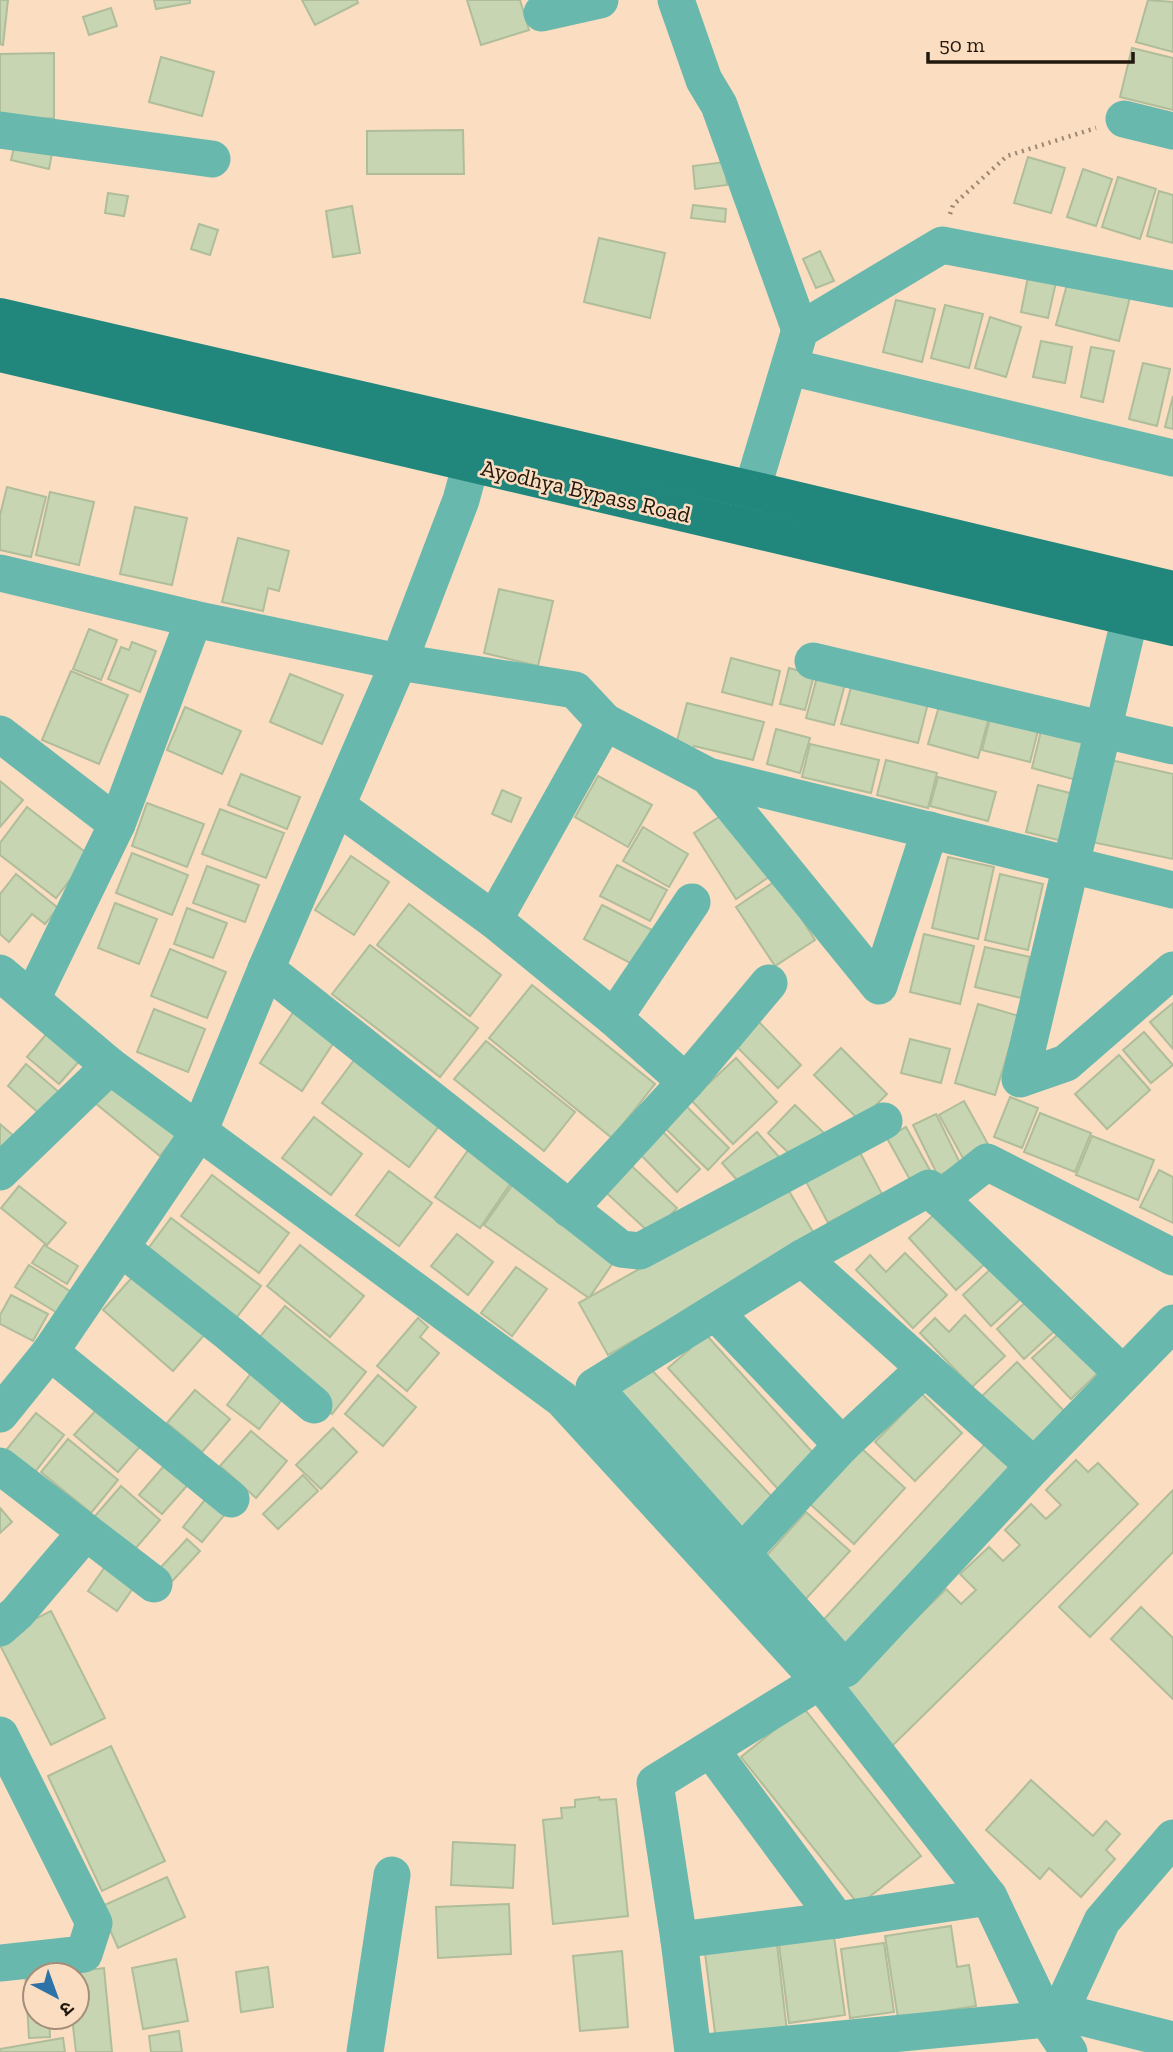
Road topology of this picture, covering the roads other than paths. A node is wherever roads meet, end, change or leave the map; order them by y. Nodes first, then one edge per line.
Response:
1 (600, 0) edge
2 (676, 0) edge
3 (542, 13) dead end
4 (1124, 119) road end
5 (0, 130) edge
6 (1173, 131) edge
7 (212, 159) dead end
8 (1173, 289) edge
9 (0, 317) edge
10 (800, 330) junction
11 (0, 353) edge
12 (790, 367) junction
13 (476, 447) junction
14 (1173, 458) edge
15 (751, 490) junction
16 (0, 573) edge
17 (1173, 590) edge
18 (1130, 617) junction
19 (194, 619) junction
20 (1173, 627) edge
21 (813, 661) dead end
22 (399, 662) junction
23 (605, 722) junction
24 (1103, 730) junction
25 (0, 734) edge
26 (1173, 746) edge
27 (708, 776) junction
28 (337, 806) junction
29 (117, 824) junction
30 (930, 830) junction
31 (1071, 865) junction
32 (1173, 890) edge
33 (692, 902) dead end
34 (494, 920) junction
35 (266, 969) junction
36 (1173, 970) edge
37 (0, 973) edge
38 (769, 983) dead end
39 (32, 999) junction
40 (614, 1018) junction
41 (110, 1066) junction
42 (686, 1082) junction
43 (884, 1121) dead end
44 (199, 1132) junction
45 (0, 1172) edge
46 (940, 1199) junction
47 (569, 1209) junction
48 (121, 1248) junction
49 (1173, 1257) edge
50 (802, 1258) junction
51 (715, 1312) junction
52 (1173, 1324) edge
53 (50, 1352) junction
54 (925, 1368) junction
55 (1123, 1374) junction
56 (314, 1405) dead end
57 (0, 1414) edge
58 (842, 1445) junction
59 (0, 1466) edge
60 (1034, 1466) junction
61 (231, 1499) dead end
62 (86, 1532) junction
63 (741, 1554) junction
64 (154, 1584) dead end
65 (0, 1628) edge
66 (832, 1675) junction
67 (0, 1735) edge
68 (711, 1750) junction
69 (1173, 1838) edge
70 (392, 1875) dead end
71 (989, 1897) junction
72 (837, 1920) junction
73 (679, 1940) junction
74 (0, 1963) edge
75 (1049, 2012) junction
76 (1173, 2040) edge
77 (365, 2052) edge
78 (693, 2052) edge
79 (705, 2052) edge
80 (1069, 2052) edge

1 - 3 street
2 - 10 street
4 - 6 street
5 - 7 street
8 - 10 street
9 - 13 main road, Ayodhya Bypass Road
10 - 12 street
11 - 13 main road, Ayodhya Bypass Road
12 - 14 street
12 - 15 street
13 - 15 main road, Ayodhya Bypass Road
13 - 18 main road, Ayodhya Bypass Road
13 - 22 street
15 - 17 main road, Ayodhya Bypass Road
16 - 19 street
18 - 20 main road, Ayodhya Bypass Road
18 - 24 street
19 - 22 street
19 - 29 street
21 - 24 street
22 - 23 street
22 - 28 street
23 - 27 street
23 - 34 street
24 - 26 street
24 - 31 street
25 - 29 street
27 - 30 street
27 - 30 street
28 - 34 street
28 - 35 street
29 - 39 street
30 - 31 street
31 - 32 street
31 - 36 street
33 - 40 street
34 - 40 street
35 - 44 street
35 - 47 street
37 - 39 street
38 - 42 street
39 - 41 street
40 - 42 street
41 - 44 street
41 - 45 street
42 - 47 street
43 - 47 street
44 - 48 street
44 - 66 street
46 - 49 street
46 - 50 street
46 - 55 street
48 - 53 street
48 - 56 street
50 - 51 street
50 - 54 street
51 - 58 street
51 - 63 street
52 - 55 street
53 - 57 street
53 - 61 street
54 - 58 street
54 - 60 street
55 - 60 street
58 - 63 street
59 - 62 street
60 - 66 street
62 - 64 street
62 - 65 street
63 - 66 street
66 - 68 street
66 - 71 street
67 - 74 street
68 - 72 street
68 - 73 street
69 - 75 street
70 - 77 street
71 - 72 street
71 - 75 street
72 - 73 street
73 - 78 street
75 - 76 street
75 - 79 street
75 - 80 street

